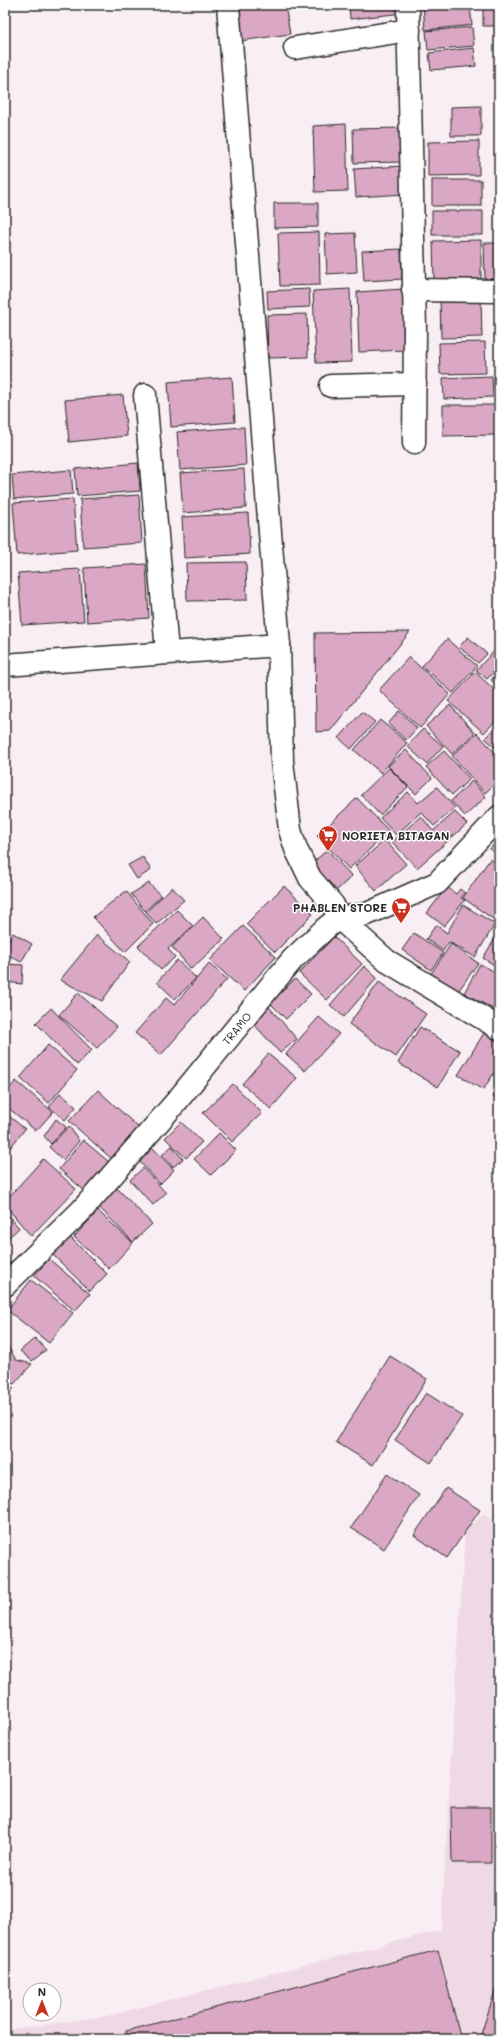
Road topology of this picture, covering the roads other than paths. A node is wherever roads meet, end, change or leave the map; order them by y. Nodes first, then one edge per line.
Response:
1 (228, 5) edge
2 (408, 5) edge
3 (409, 30) junction
4 (295, 48) dead end
5 (413, 290) junction
6 (499, 291) edge
7 (415, 384) junction
8 (330, 386) dead end
9 (145, 395) dead end
10 (414, 443) dead end
11 (279, 644) junction
12 (167, 652) junction
13 (5, 665) edge
14 (499, 817) edge
15 (339, 918) junction
16 (499, 1028) edge
17 (5, 1285) edge

1 - 11 street
2 - 3 street
3 - 4 street
3 - 5 street
5 - 6 street
5 - 7 street
7 - 8 street
7 - 10 street
9 - 12 street
11 - 12 street
11 - 15 street
12 - 13 street
14 - 15 street
15 - 16 street
15 - 17 street, TRAMO

